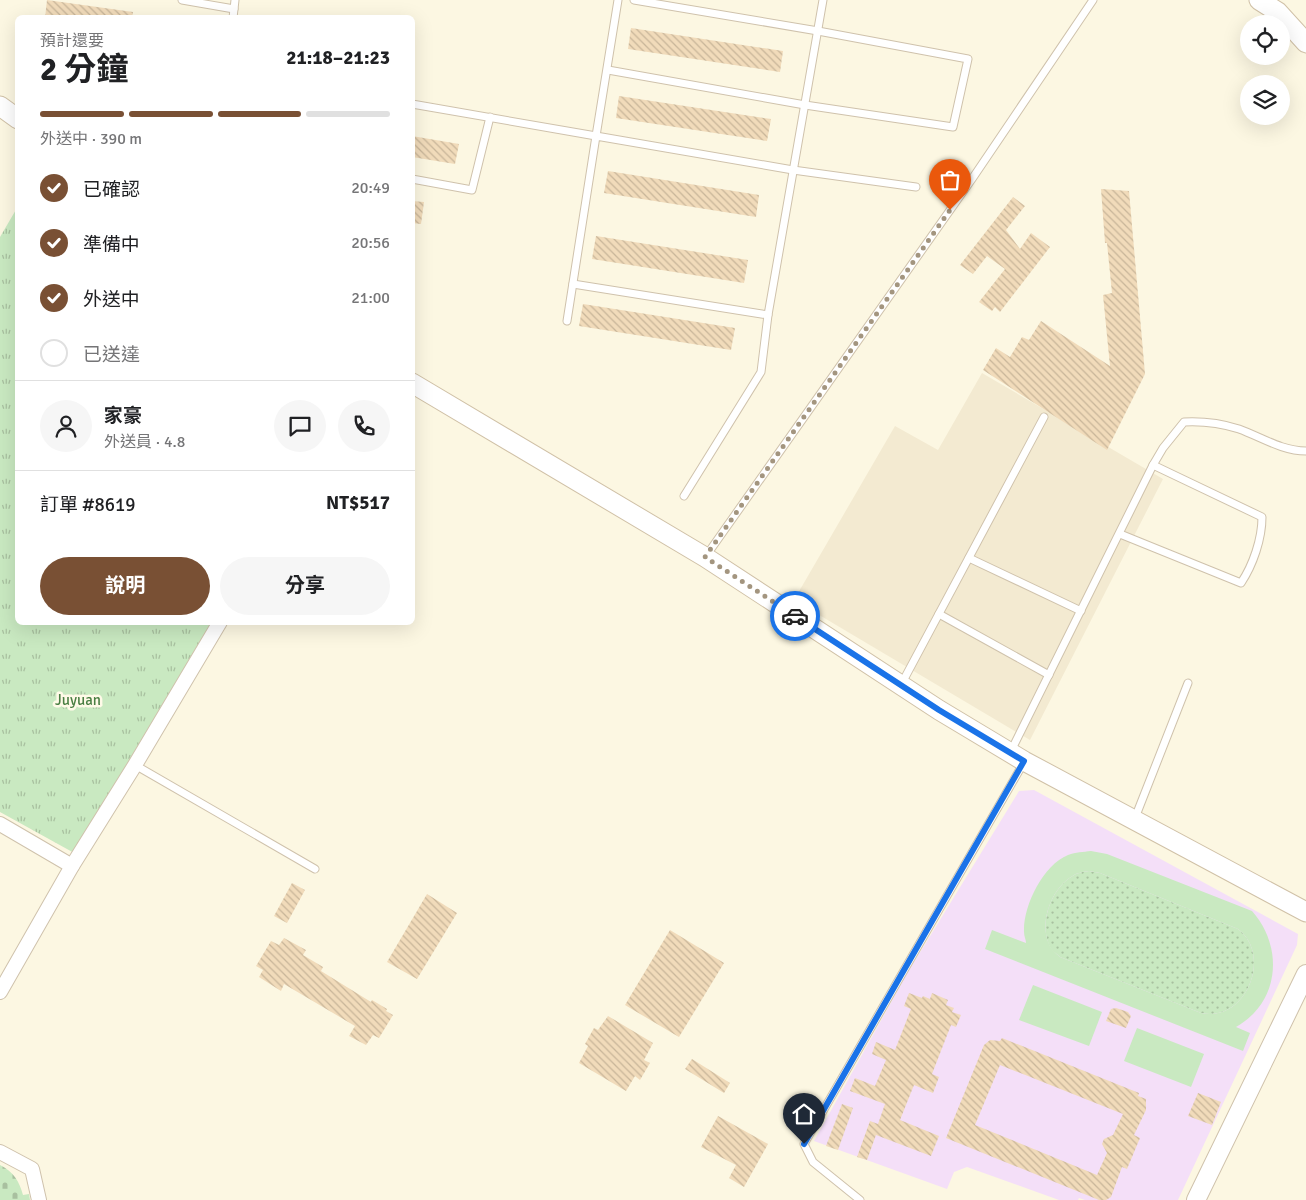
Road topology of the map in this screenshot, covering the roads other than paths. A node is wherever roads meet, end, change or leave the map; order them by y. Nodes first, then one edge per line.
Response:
1 (182, 0) edge
2 (235, 0) edge
3 (618, 0) edge
4 (634, 0) edge
5 (823, 0) edge
6 (1092, 0) edge
7 (1260, 0) edge
8 (234, 8) junction
9 (233, 15) edge
10 (818, 31) junction
11 (1306, 43) edge
12 (608, 70) junction
13 (415, 104) edge
14 (804, 105) junction
15 (0, 106) edge
16 (15, 117) edge
17 (490, 117) junction
18 (596, 136) junction
19 (793, 170) junction
20 (415, 180) edge
21 (916, 187) dead end
22 (573, 284) junction
23 (768, 315) junction
24 (567, 321) dead end
25 (415, 385) edge
26 (1044, 417) dead end
27 (1306, 451) edge
28 (1153, 465) junction
29 (684, 496) dead end
30 (1120, 534) junction
31 (705, 557) junction
32 (969, 558) junction
33 (1081, 611) junction
34 (939, 614) junction
35 (218, 625) edge
36 (1049, 675) junction
37 (1188, 683) dead end
38 (901, 686) junction
39 (1017, 757) junction
40 (135, 765) junction
41 (1134, 821) junction
42 (0, 824) edge
43 (72, 866) junction
44 (316, 868) dead end
45 (1306, 912) edge
46 (1306, 974) edge
47 (0, 992) edge
48 (0, 1152) edge
49 (39, 1200) edge
50 (860, 1200) edge
51 (1196, 1200) edge

1 - 8 lane
2 - 8 lane
3 - 12 lane
4 - 10 lane
5 - 10 lane
6 - 31 lane
7 - 11 main road
8 - 9 lane
10 - 14 lane
10 - 14 lane
12 - 14 lane
12 - 18 lane
13 - 17 lane
14 - 19 lane
15 - 16 main road
17 - 18 lane
17 - 20 lane
18 - 19 lane
18 - 22 lane
19 - 21 lane
19 - 23 lane
22 - 23 lane
22 - 24 lane
23 - 29 lane
25 - 31 main road
26 - 32 lane
27 - 28 lane
28 - 30 lane
28 - 30 lane
30 - 33 lane
31 - 38 main road
32 - 33 lane
32 - 34 lane
33 - 36 lane
34 - 36 lane
34 - 38 lane
35 - 40 street
36 - 39 lane
37 - 41 lane
38 - 39 main road
39 - 41 main road
39 - 50 lane
40 - 43 street
40 - 44 lane
41 - 45 main road
42 - 43 street
43 - 47 street
46 - 51 street
48 - 49 street

